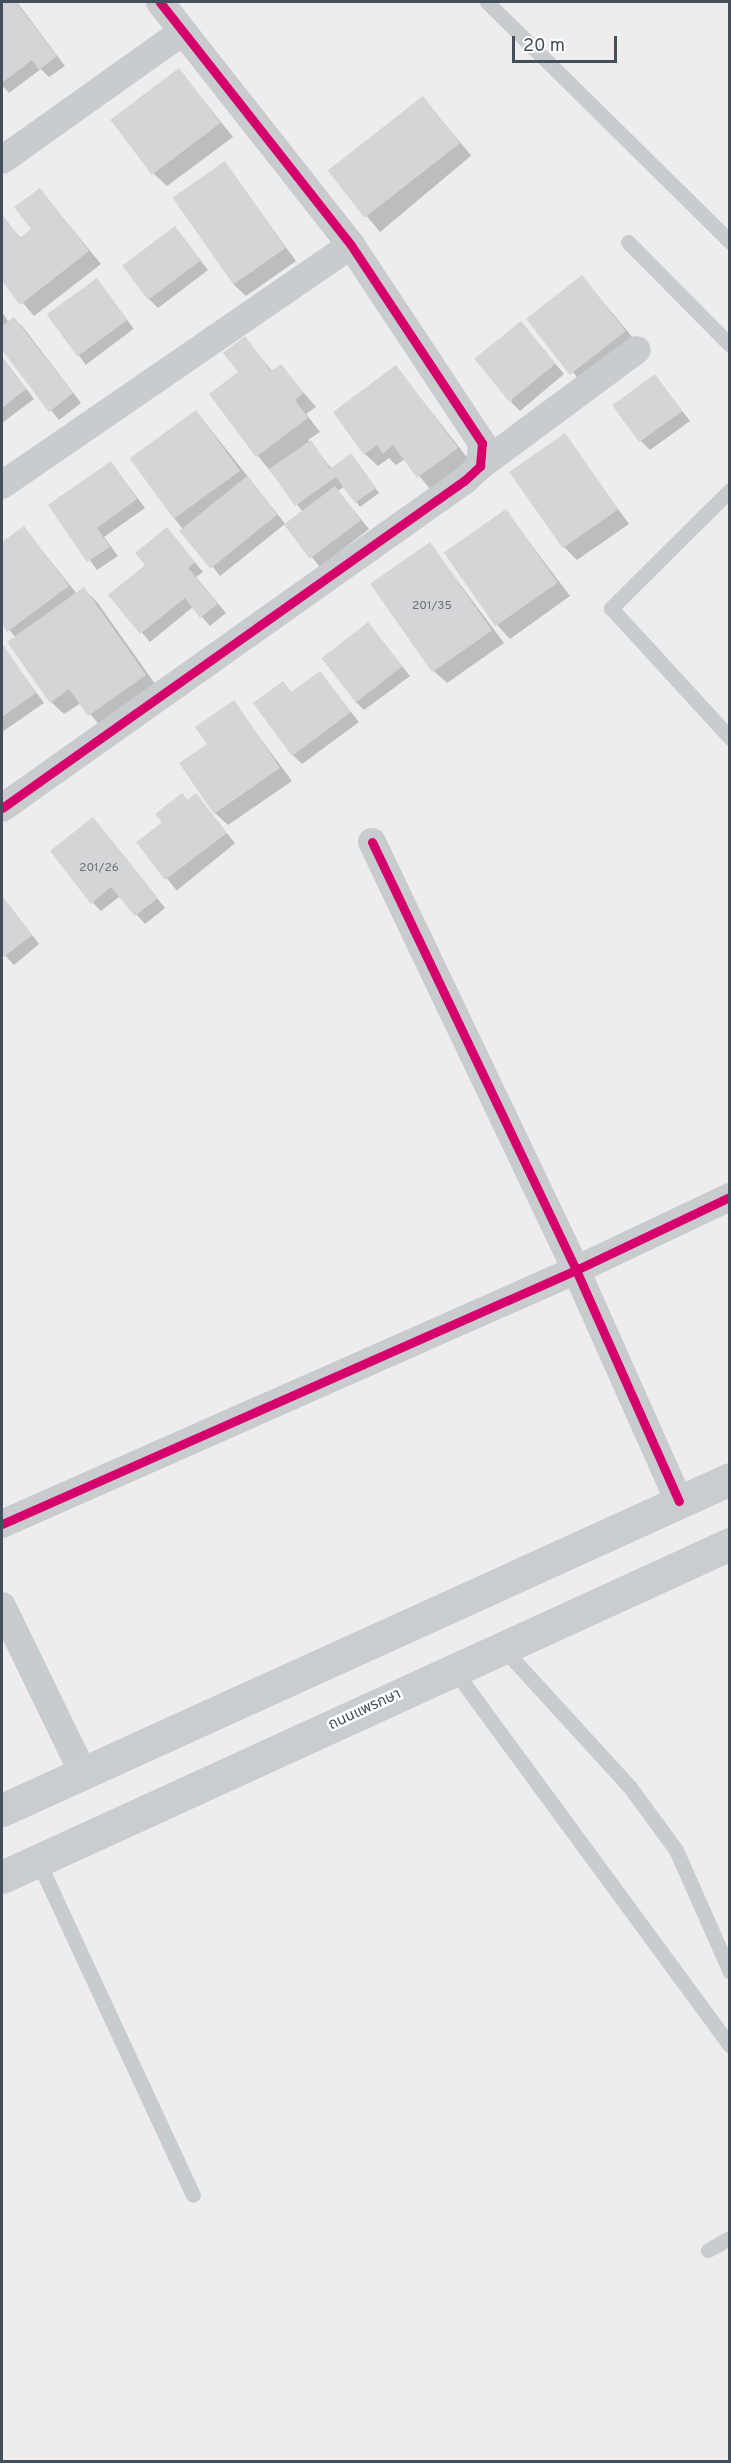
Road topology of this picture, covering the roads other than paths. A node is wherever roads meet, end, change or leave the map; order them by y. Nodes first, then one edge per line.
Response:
1 (160, 2) edge
2 (487, 2) edge
3 (182, 32) junction
4 (2, 160) edge
5 (628, 242) dead end
6 (729, 242) edge
7 (351, 245) junction
8 (729, 345) edge
9 (637, 350) dead end
10 (480, 466) junction
11 (2, 485) edge
12 (729, 490) edge
13 (729, 738) edge
14 (2, 808) edge
15 (372, 842) dead end
16 (729, 1197) edge
17 (576, 1270) junction
18 (729, 1479) edge
19 (679, 1501) junction
20 (2, 1524) edge
21 (729, 1544) edge
22 (2, 1606) edge
23 (502, 1647) junction
24 (454, 1670) junction
25 (83, 1773) junction
26 (2, 1810) edge
27 (38, 1861) junction
28 (2, 1877) edge
29 (729, 1972) edge
30 (729, 2046) edge
31 (193, 2195) dead end
32 (729, 2238) edge
33 (708, 2250) dead end

1 - 3 street
2 - 6 lane
3 - 4 street
3 - 7 street
5 - 8 lane
7 - 10 street
7 - 11 street
9 - 10 street
10 - 14 street
12 - 13 lane
15 - 17 street
16 - 17 street
17 - 19 street
17 - 20 street
18 - 19 main road
19 - 25 main road
21 - 23 main road, ถนนแพรกษา
22 - 25 street
23 - 24 main road, ถนนแพรกษา
23 - 29 lane
24 - 27 main road, ถนนแพรกษา
24 - 30 lane
25 - 26 main road
27 - 28 main road, ถนนแพรกษา
27 - 31 lane
32 - 33 lane

